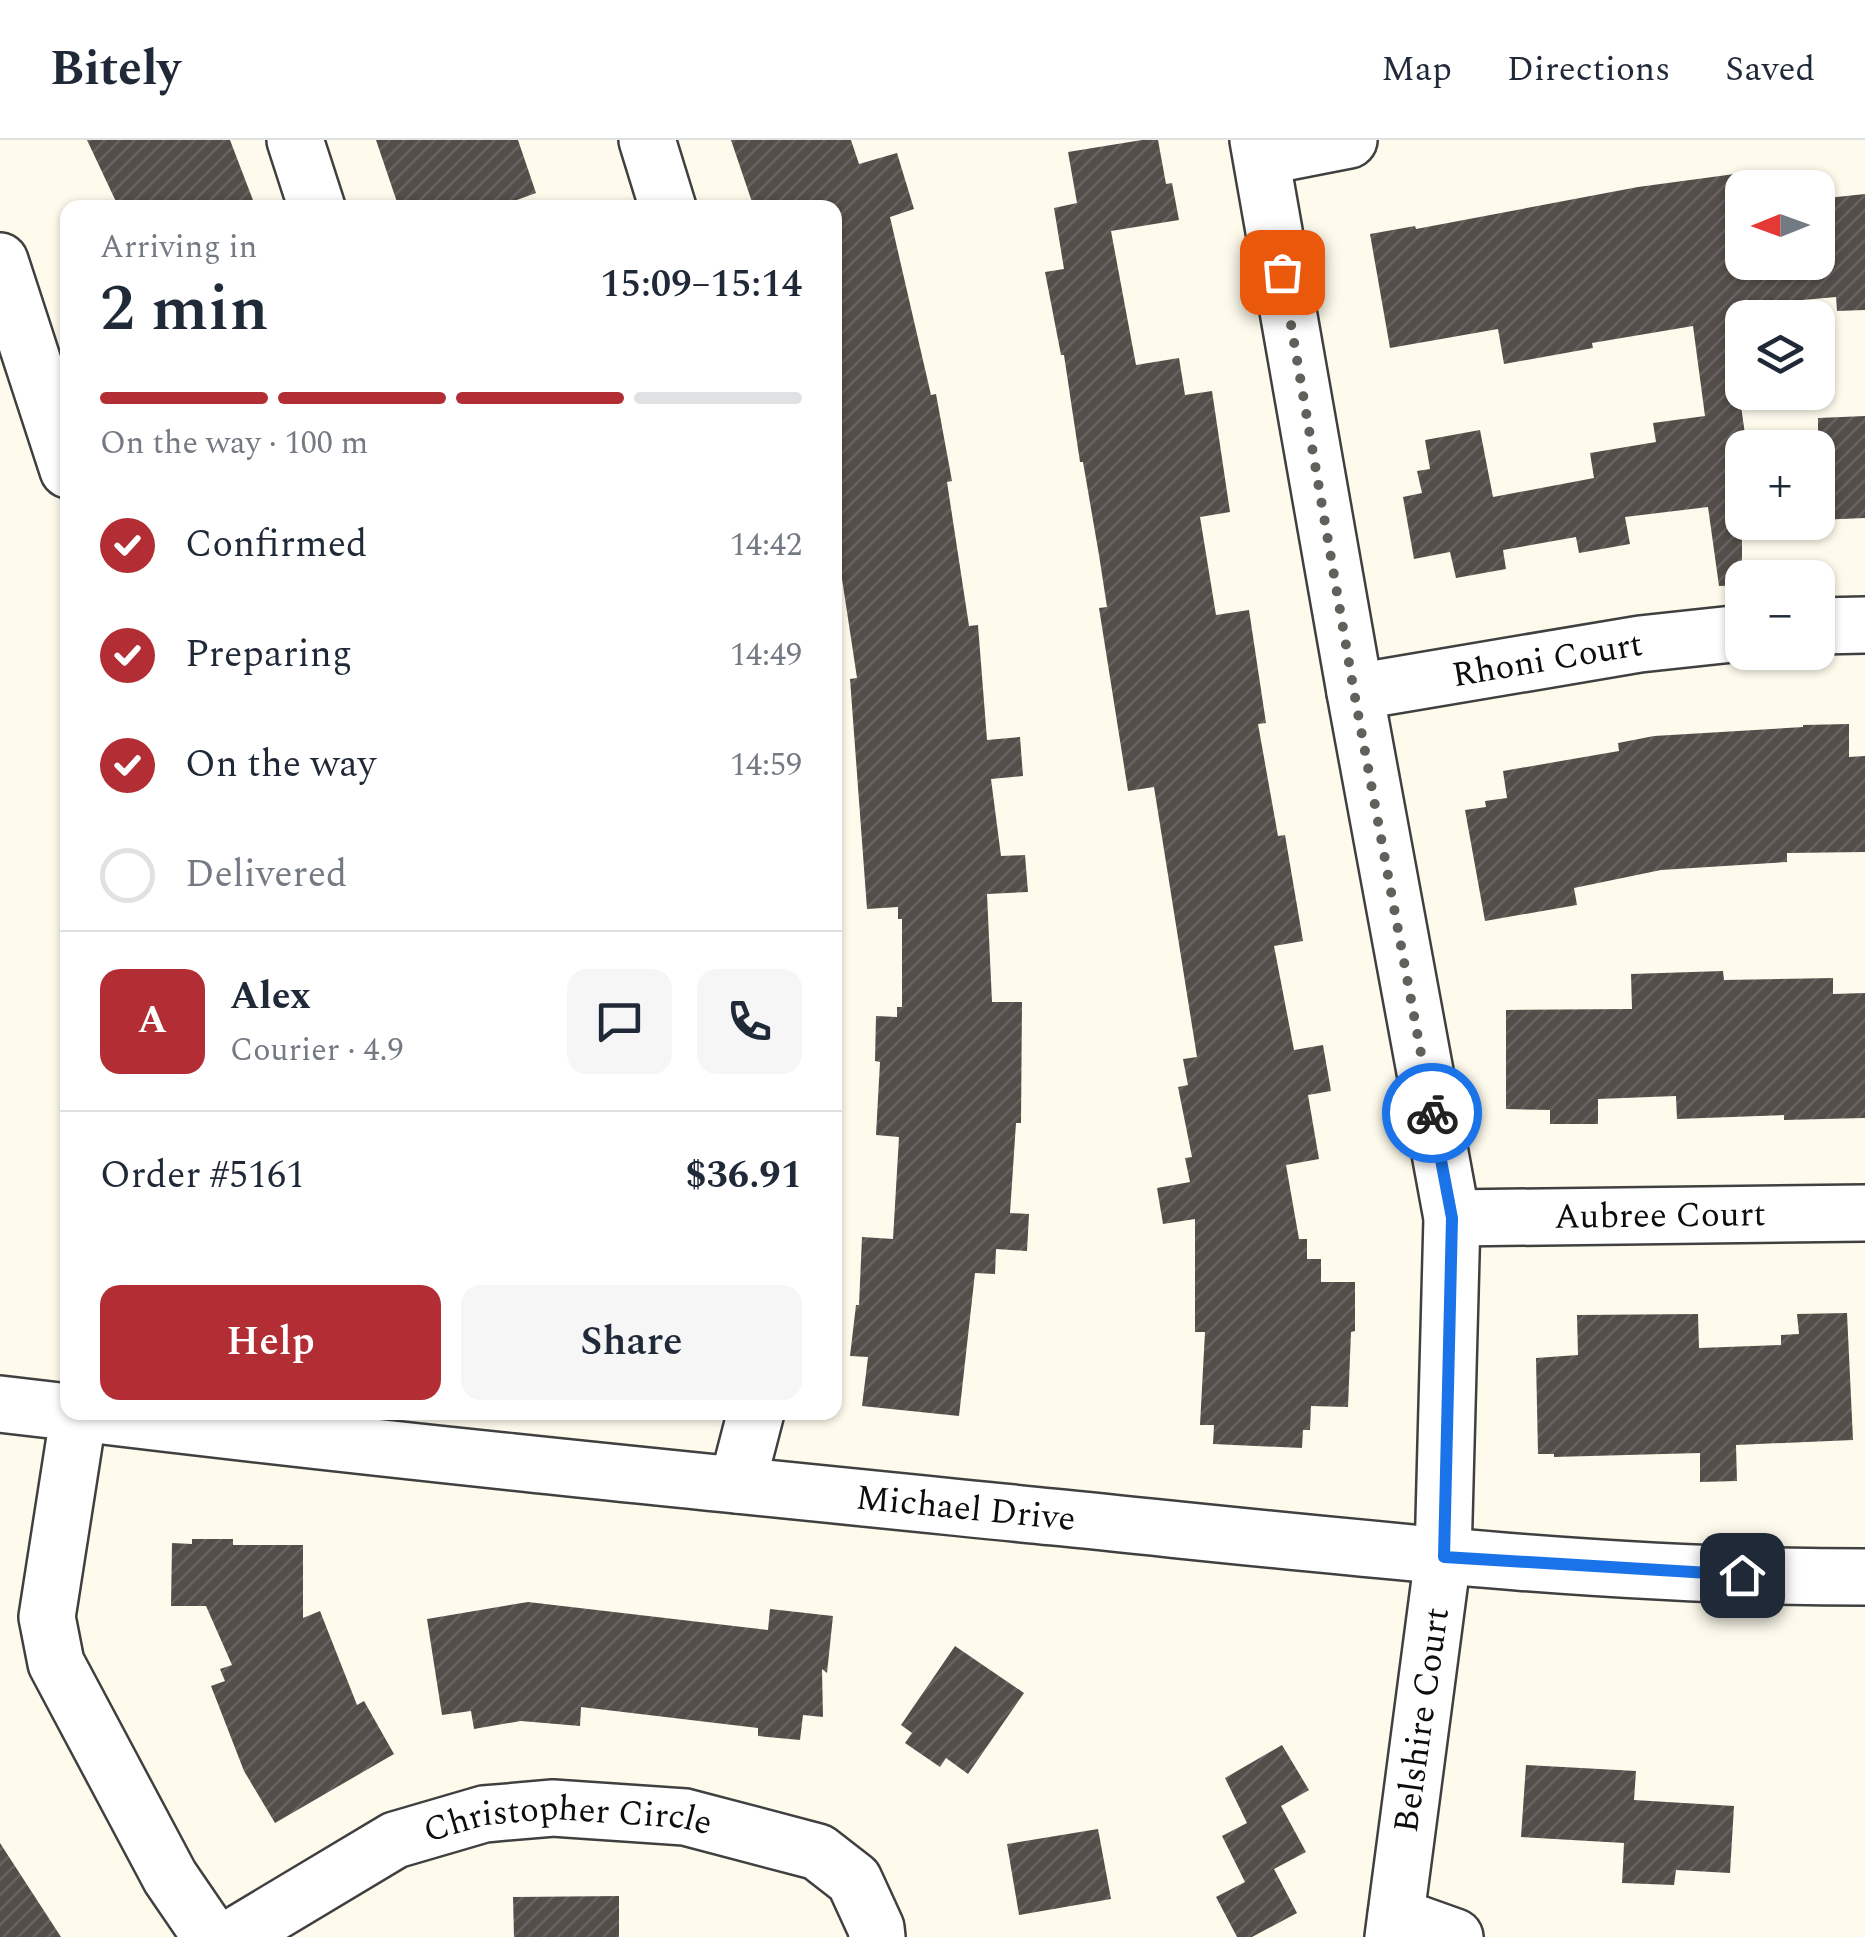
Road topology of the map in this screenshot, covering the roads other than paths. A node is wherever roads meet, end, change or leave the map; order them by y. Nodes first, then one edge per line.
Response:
1 (296, 140) edge
2 (647, 140) edge
3 (1348, 140) edge
4 (1260, 148) edge
5 (315, 200) edge
6 (666, 200) edge
7 (0, 261) edge
8 (60, 445) edge
9 (1865, 625) edge
10 (1835, 626) edge
11 (1725, 636) edge
12 (1354, 692) junction
13 (1865, 1213) edge
14 (1452, 1218) junction
15 (0, 1404) edge
16 (60, 1411) edge
17 (78, 1420) edge
18 (209, 1420) edge
19 (754, 1420) edge
20 (431, 1432) edge
21 (737, 1485) junction
22 (1444, 1557) junction
23 (1865, 1577) edge
24 (1394, 1926) edge
25 (211, 1937) edge
26 (233, 1937) edge
27 (877, 1937) edge
28 (1455, 1937) edge

1 - 5 street
2 - 6 street
3 - 4 street
4 - 12 street, Belshire Court
7 - 8 street
9 - 10 street
11 - 12 street, Rhoni Court
12 - 14 street, Belshire Court
13 - 14 street, Aubree Court
14 - 22 street, Belshire Court
15 - 16 street, Michael Drive
17 - 25 street
18 - 20 street, Michael Drive
19 - 21 street
20 - 21 street, Michael Drive
21 - 22 street, Michael Drive
22 - 23 street, Michael Drive
22 - 24 street, Belshire Court
24 - 28 street
26 - 27 street, Christopher Circle

